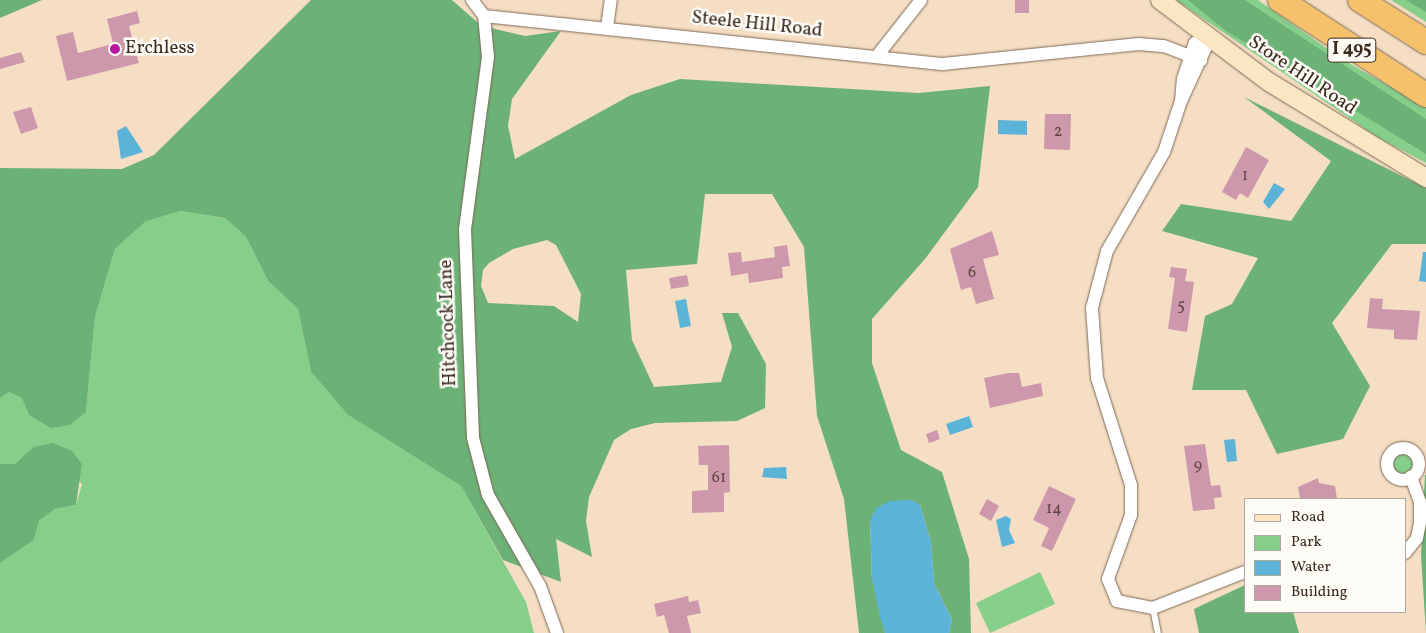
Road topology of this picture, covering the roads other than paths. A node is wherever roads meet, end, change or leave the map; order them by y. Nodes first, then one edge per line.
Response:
1 (472, 0) edge
2 (611, 0) edge
3 (921, 0) edge
4 (1160, 0) edge
5 (1280, 0) edge
6 (1360, 0) edge
7 (484, 16) junction
8 (607, 27) junction
9 (1206, 36) junction
10 (1426, 42) edge
11 (877, 56) junction
12 (1196, 57) junction
13 (1426, 96) edge
14 (1426, 178) edge
15 (1411, 477) dead end
16 (1406, 552) edge
17 (1244, 572) edge
18 (1153, 608) junction
19 (556, 633) edge
20 (1158, 633) edge

1 - 7 street
2 - 8 street
3 - 11 street
4 - 9 main road, Store Hill Road
5 - 13 highway, I 495
6 - 10 highway, I 495
7 - 8 street, Steele Hill Road
7 - 19 street, Hitchcock Lane
8 - 11 street, Steele Hill Road
9 - 12 street
9 - 14 main road, Store Hill Road
11 - 12 street, Steele Hill Road
12 - 18 street
15 - 16 street
17 - 18 street
18 - 20 lane

